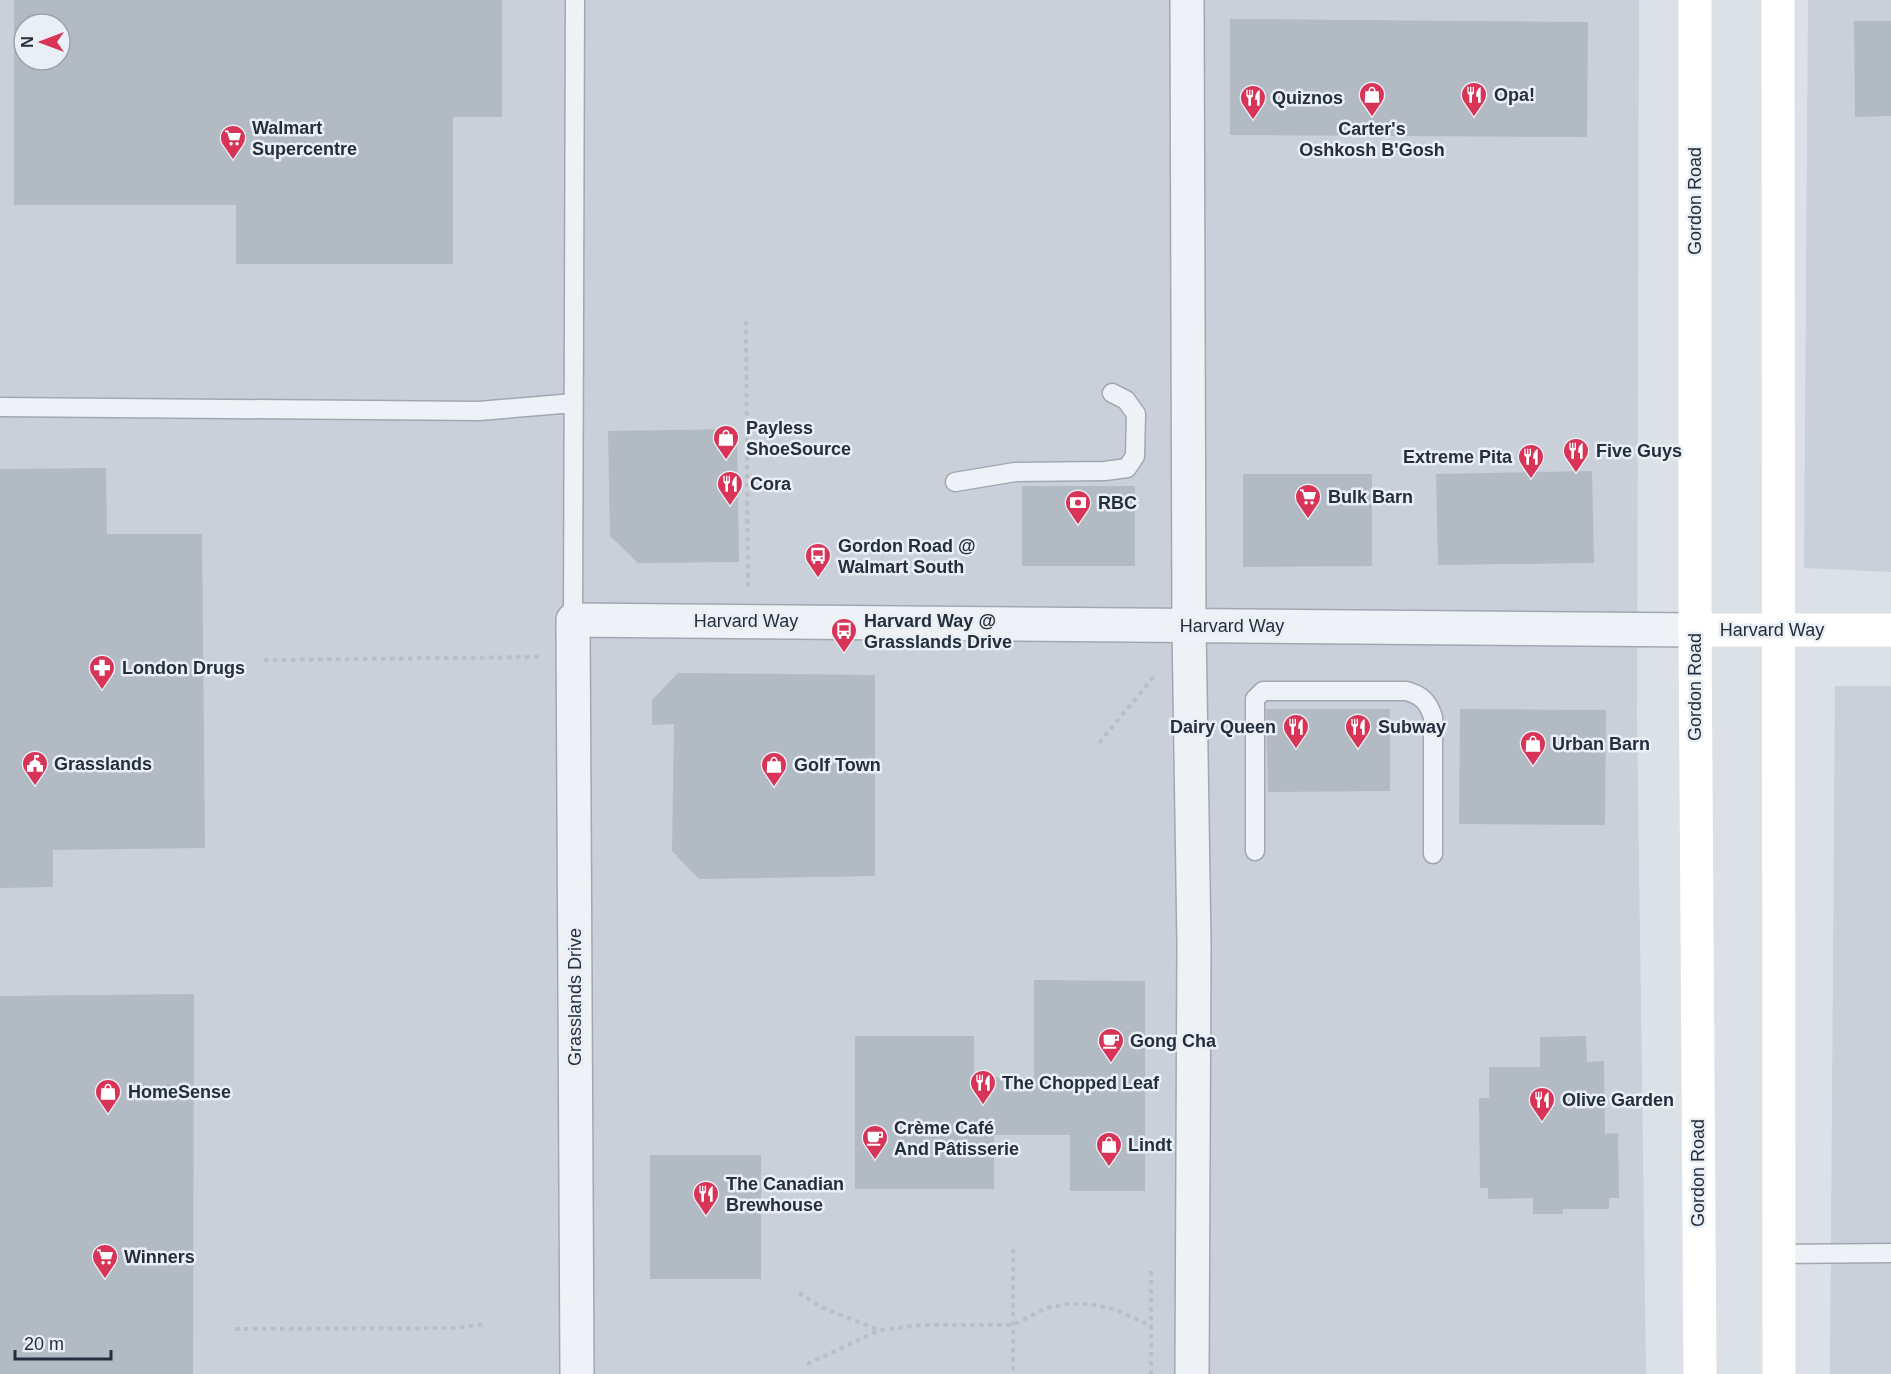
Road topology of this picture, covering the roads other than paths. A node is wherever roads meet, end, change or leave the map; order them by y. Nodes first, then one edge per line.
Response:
1 (574, 0) edge
2 (1187, 0) edge
3 (1695, 0) edge
4 (1778, 0) edge
5 (1112, 393) dead end
6 (574, 403) junction
7 (0, 407) edge
8 (955, 482) dead end
9 (573, 620) junction
10 (1189, 626) junction
11 (1695, 630) junction
12 (1891, 630) edge
13 (1778, 631) junction
14 (1255, 851) dead end
15 (1433, 854) dead end
16 (1891, 1253) edge
17 (1778, 1254) junction
18 (577, 1374) edge
19 (1192, 1374) edge
20 (1700, 1374) edge
21 (1779, 1374) edge

1 - 6 lane
2 - 10 street
3 - 11 main road, Gordon Road
4 - 13 main road
5 - 8 lane
6 - 7 lane
6 - 9 lane
9 - 10 street, Harvard Way
9 - 18 street, Grasslands Drive
10 - 11 street, Harvard Way
10 - 19 street
11 - 13 main road, Harvard Way
11 - 20 main road, Gordon Road
12 - 13 main road, Harvard Way
13 - 17 main road
14 - 15 lane
16 - 17 lane
17 - 21 main road

